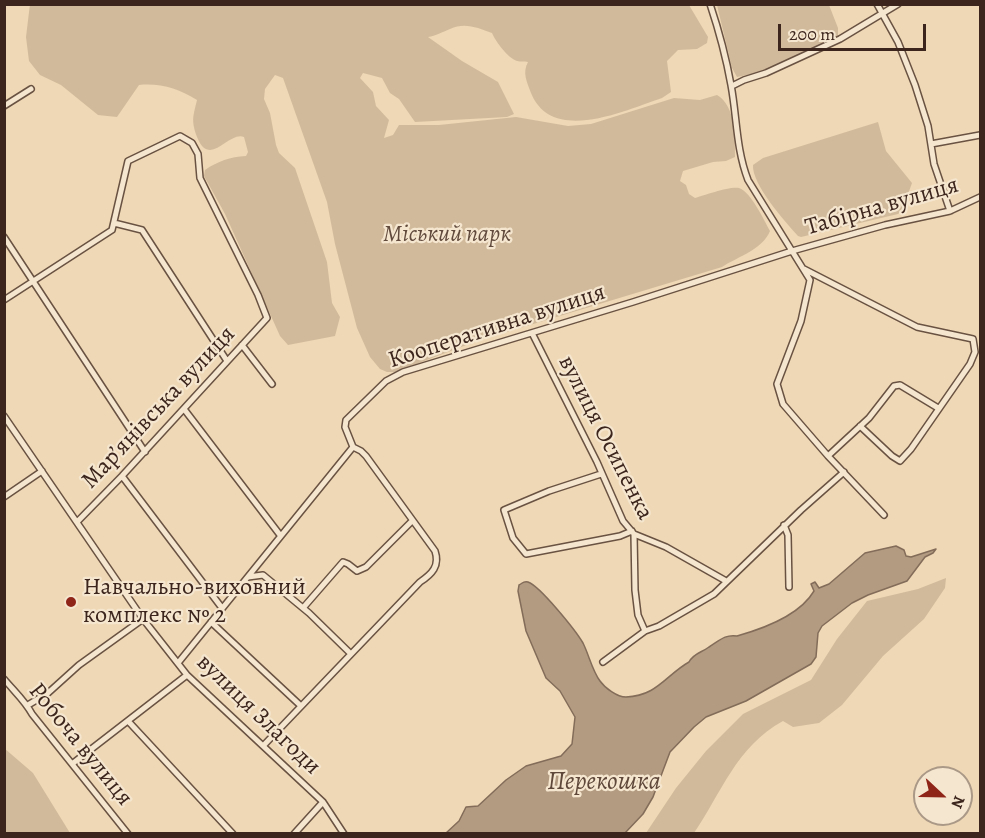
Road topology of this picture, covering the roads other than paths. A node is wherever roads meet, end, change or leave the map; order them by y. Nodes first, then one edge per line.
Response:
1 (710, 4) edge
2 (877, 4) edge
3 (898, 4) edge
4 (881, 14) junction
5 (732, 86) junction
6 (31, 89) dead end
7 (4, 106) edge
8 (981, 135) edge
9 (931, 144) junction
10 (981, 197) edge
11 (950, 210) junction
12 (114, 223) junction
13 (4, 237) edge
14 (792, 251) junction
15 (799, 263) junction
16 (34, 282) junction
17 (4, 300) edge
18 (532, 333) junction
19 (242, 345) junction
20 (227, 361) junction
21 (272, 384) dead end
22 (938, 408) junction
23 (184, 409) junction
24 (4, 416) edge
25 (860, 426) junction
26 (352, 447) junction
27 (145, 452) junction
28 (828, 456) junction
29 (42, 471) junction
30 (844, 472) junction
31 (601, 474) junction
32 (122, 476) junction
33 (4, 497) edge
34 (884, 515) dead end
35 (412, 521) junction
36 (77, 522) junction
37 (784, 525) junction
38 (633, 533) junction
39 (280, 535) junction
40 (248, 577) junction
41 (726, 581) junction
42 (789, 587) dead end
43 (222, 608) junction
44 (303, 608) junction
45 (143, 619) junction
46 (211, 622) junction
47 (645, 631) junction
48 (351, 654) junction
49 (603, 662) dead end
50 (178, 663) junction
51 (188, 675) junction
52 (4, 679) edge
53 (27, 705) junction
54 (301, 706) junction
55 (128, 721) junction
56 (263, 746) junction
57 (72, 764) junction
58 (323, 802) junction
59 (128, 834) edge
60 (233, 834) edge
61 (294, 834) edge
62 (344, 834) edge

1 - 5 street
2 - 4 street
3 - 4 street
4 - 5 street
4 - 9 street
5 - 14 street
6 - 7 street
8 - 9 street
9 - 11 street
10 - 11 street, Табірна вулиця
11 - 14 street, Табірна вулиця
12 - 16 street
12 - 19 street, Мар’янівська вулиця
12 - 20 street
13 - 16 street
14 - 15 street
14 - 18 street, Кооперативна вулиця
15 - 22 street
15 - 28 street
16 - 17 street
16 - 27 street
18 - 26 street, Кооперативна вулиця
18 - 31 street, вулиця Осипенка
19 - 20 street, Мар’янівська вулиця
19 - 21 street
20 - 23 street, Мар’янівська вулиця
22 - 25 street
22 - 25 street
23 - 27 street, Мар’янівська вулиця
23 - 39 street
24 - 29 street, вулиця Злагоди
25 - 28 street
26 - 35 street
26 - 39 street
27 - 32 street, Мар’янівська вулиця
28 - 30 street
29 - 33 street
29 - 36 street, вулиця Злагоди
30 - 34 street
30 - 37 street
31 - 38 street, вулиця Осипенка
31 - 38 street
32 - 36 street, Мар’янівська вулиця
32 - 43 street
35 - 44 street
35 - 48 street
36 - 45 street, вулиця Злагоди
37 - 41 street
37 - 42 street
38 - 41 street
38 - 47 street, вулиця Осипенка
39 - 40 street
40 - 43 street
40 - 44 street
41 - 47 street
43 - 46 street
44 - 48 street
45 - 50 street, вулиця Злагоди
45 - 53 street
46 - 50 street
46 - 54 street
47 - 49 street
48 - 54 street
50 - 51 street, вулиця Злагоди
51 - 55 street
51 - 56 street, вулиця Злагоди
52 - 53 street, Робоча вулиця
53 - 57 street, Робоча вулиця
54 - 56 street
55 - 57 street
55 - 60 street
56 - 58 street, вулиця Злагоди
57 - 59 street, Робоча вулиця
58 - 61 street
58 - 62 street, вулиця Злагоди

